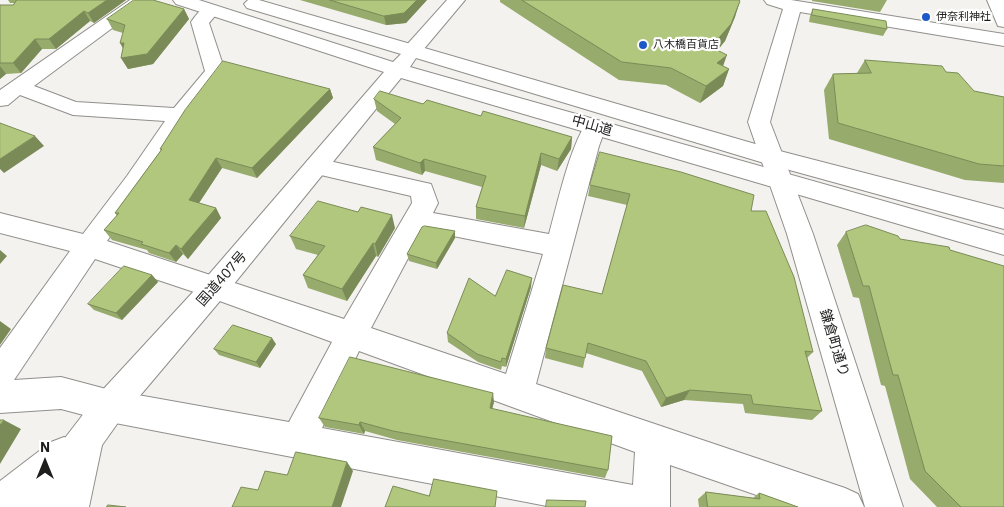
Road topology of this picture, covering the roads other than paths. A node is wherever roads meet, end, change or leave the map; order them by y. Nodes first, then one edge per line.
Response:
1 (141, 0) edge
2 (182, 0) edge
3 (240, 0) edge
4 (456, 0) edge
5 (773, 0) edge
6 (996, 0) edge
7 (793, 6) junction
8 (211, 10) junction
9 (1004, 22) edge
10 (1004, 40) edge
11 (404, 61) junction
12 (18, 87) junction
13 (0, 100) edge
14 (180, 115) junction
15 (595, 127) junction
16 (316, 166) junction
17 (776, 169) junction
18 (416, 219) junction
19 (1004, 219) edge
20 (0, 223) edge
21 (89, 246) junction
22 (1004, 246) edge
23 (560, 247) junction
24 (215, 287) junction
25 (351, 335) junction
26 (0, 374) edge
27 (517, 394) junction
28 (0, 397) edge
29 (110, 406) junction
30 (85, 439) junction
31 (298, 441) junction
32 (653, 442) junction
33 (0, 504) edge
34 (35, 507) edge
35 (70, 507) edge
36 (650, 507) edge
37 (845, 507) edge
38 (884, 507) edge

1 - 12 main road
2 - 8 main road, 中山道
3 - 11 main road, 中山道
4 - 11 main road, 国道407号
5 - 7 main road
6 - 9 main road
7 - 10 main road
7 - 17 main road, 鎌倉町通り
8 - 11 main road, 中山道
8 - 14 main road
11 - 15 main road, 中山道
11 - 16 main road, 国道407号
11 - 17 main road, 中山道
12 - 13 main road
12 - 14 main road
14 - 21 main road
15 - 17 main road, 中山道
15 - 23 main road
16 - 18 main road
16 - 24 main road, 国道407号
17 - 19 main road, 中山道
17 - 22 main road, 中山道
17 - 38 main road, 鎌倉町通り
18 - 23 main road
18 - 25 main road
20 - 21 main road
21 - 24 main road
21 - 26 main road
23 - 27 main road
24 - 25 main road
24 - 29 main road, 国道407号
25 - 27 main road
25 - 31 main road
27 - 32 main road
28 - 29 main road
29 - 30 main road, 国道407号
29 - 31 main road
30 - 33 main road
30 - 34 main road, 国道407号
30 - 35 main road
31 - 36 main road
32 - 36 main road
32 - 37 main road

